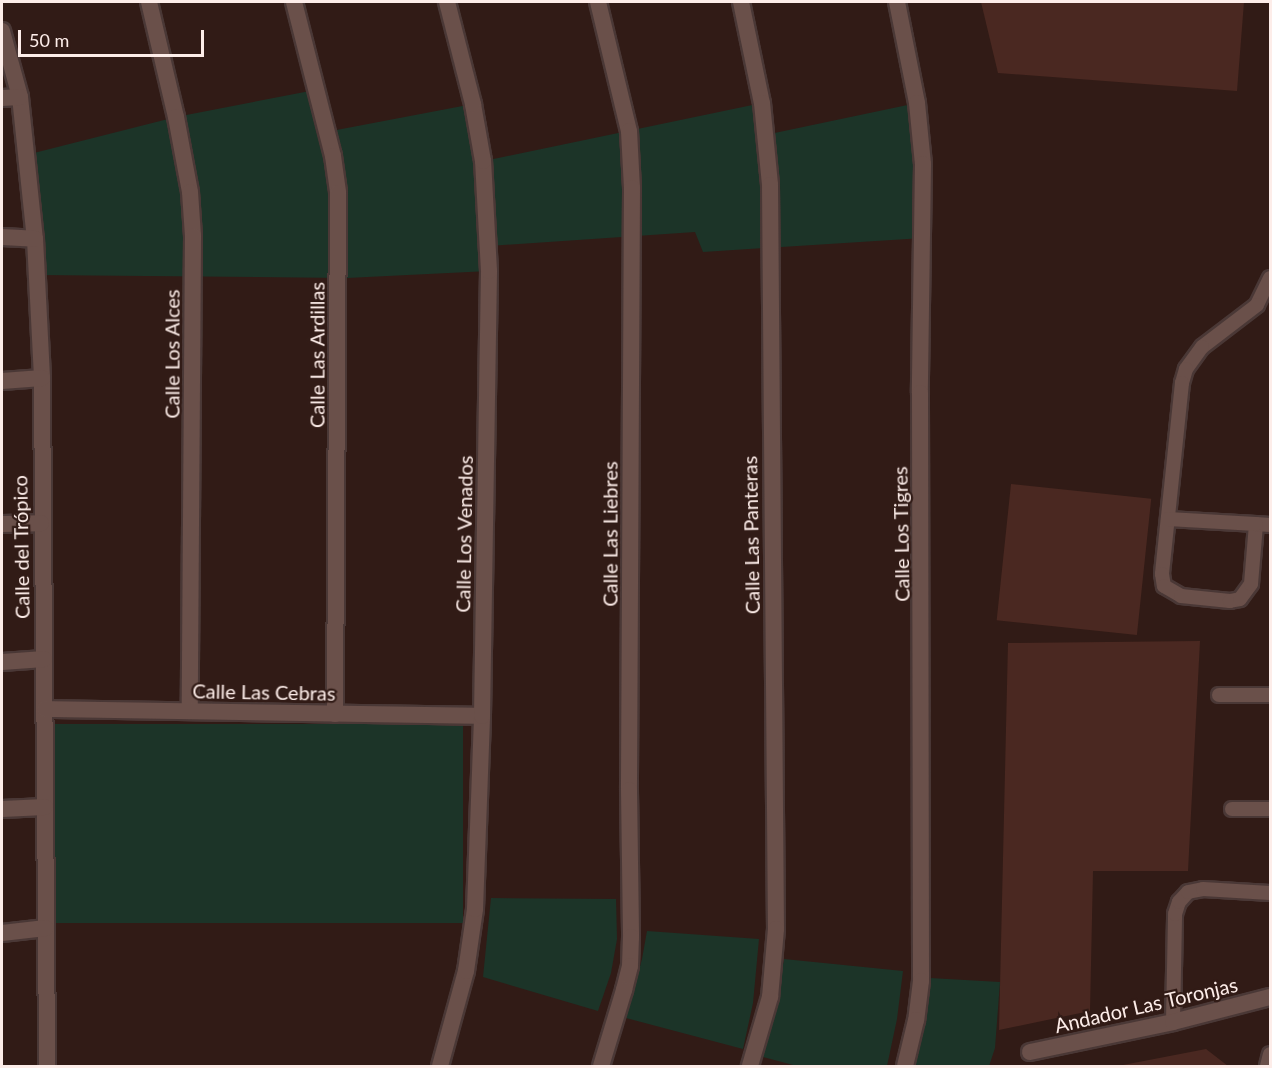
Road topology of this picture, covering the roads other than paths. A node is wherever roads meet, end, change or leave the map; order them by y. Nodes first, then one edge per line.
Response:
1 (149, 2) edge
2 (294, 2) edge
3 (447, 2) edge
4 (598, 2) edge
5 (741, 2) edge
6 (897, 2) edge
7 (2, 31) edge
8 (20, 97) junction
9 (2, 98) edge
10 (2, 237) edge
11 (35, 239) junction
12 (1270, 278) edge
13 (42, 378) junction
14 (2, 381) edge
15 (1168, 519) junction
16 (41, 523) junction
17 (2, 524) edge
18 (1263, 524) edge
19 (44, 659) junction
20 (2, 662) edge
21 (1219, 695) dead end
22 (1270, 695) edge
23 (45, 709) junction
24 (190, 711) junction
25 (335, 714) junction
26 (482, 716) junction
27 (45, 807) junction
28 (2, 809) edge
29 (1232, 809) dead end
30 (1270, 809) edge
31 (1270, 893) edge
32 (46, 928) junction
33 (2, 933) edge
34 (1270, 997) edge
35 (1173, 1022) junction
36 (1030, 1052) dead end
37 (1270, 1054) edge
38 (46, 1066) edge
39 (440, 1066) edge
40 (601, 1066) edge
41 (750, 1066) edge
42 (905, 1066) edge
43 (1268, 1066) edge

1 - 24 street, Calle Los Alces
2 - 25 street, Calle Las Ardillas
3 - 26 street, Calle Los Venados
4 - 40 street, Calle Las Liebres
5 - 41 street, Calle Las Panteras
6 - 42 street, Calle Los Tigres
7 - 8 street, Calle del Trópico
8 - 9 street
8 - 11 street, Calle del Trópico
10 - 11 street
11 - 13 street, Calle del Trópico
12 - 15 lane
13 - 14 street
13 - 16 street, Calle del Trópico
15 - 18 lane
15 - 18 lane
16 - 17 street
16 - 19 street, Calle del Trópico
19 - 20 street
19 - 23 street, Calle del Trópico
21 - 22 lane
23 - 24 street, Calle Las Cebras
23 - 27 street, Calle del Trópico
24 - 25 street, Calle Las Cebras
25 - 26 street, Calle Las Cebras
26 - 39 street, Calle Los Venados
27 - 28 street
27 - 32 street, Calle del Trópico
29 - 30 lane
31 - 35 lane
32 - 33 street
32 - 38 street, Calle del Trópico
34 - 35 street, Andador Las Toronjas
35 - 36 street, Andador Las Toronjas
37 - 43 lane

